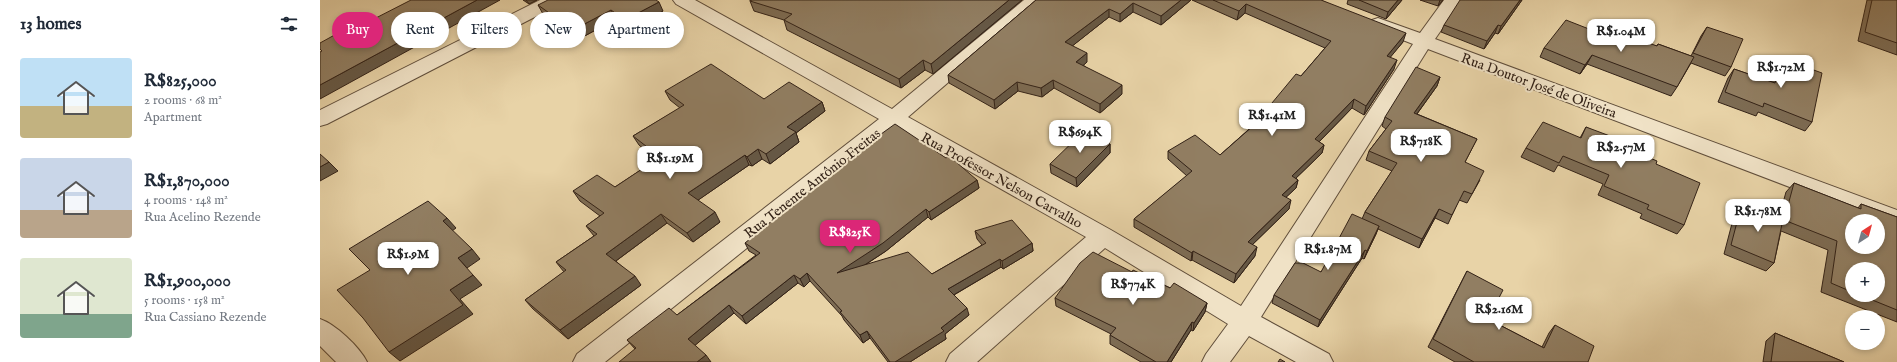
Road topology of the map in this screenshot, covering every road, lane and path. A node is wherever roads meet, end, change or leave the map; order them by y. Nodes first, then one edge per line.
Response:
1 (554, 0) edge
2 (682, 0) edge
3 (1035, 0) edge
4 (1453, 0) edge
5 (1359, 17) edge
6 (1423, 42) junction
7 (320, 118) edge
8 (893, 119) junction
9 (1897, 219) edge
10 (1103, 236) junction
11 (1245, 321) junction
12 (320, 330) edge
13 (354, 362) edge
14 (586, 362) edge
15 (958, 362) edge
16 (1215, 362) edge
17 (1320, 362) edge

1 - 7 street
2 - 8 street, Rua Professor Nelson Carvalho
3 - 8 street, Rua Tenente Antônio Freitas
4 - 6 street
5 - 6 street, Rua Doutor José de Oliveira
6 - 9 street, Rua Doutor José de Oliveira
6 - 11 street
8 - 10 street, Rua Professor Nelson Carvalho
8 - 14 street, Rua Tenente Antônio Freitas
10 - 11 street, Rua Professor Nelson Carvalho
10 - 15 street
11 - 16 street
11 - 17 street, Rua Professor Nelson Carvalho
12 - 13 street

